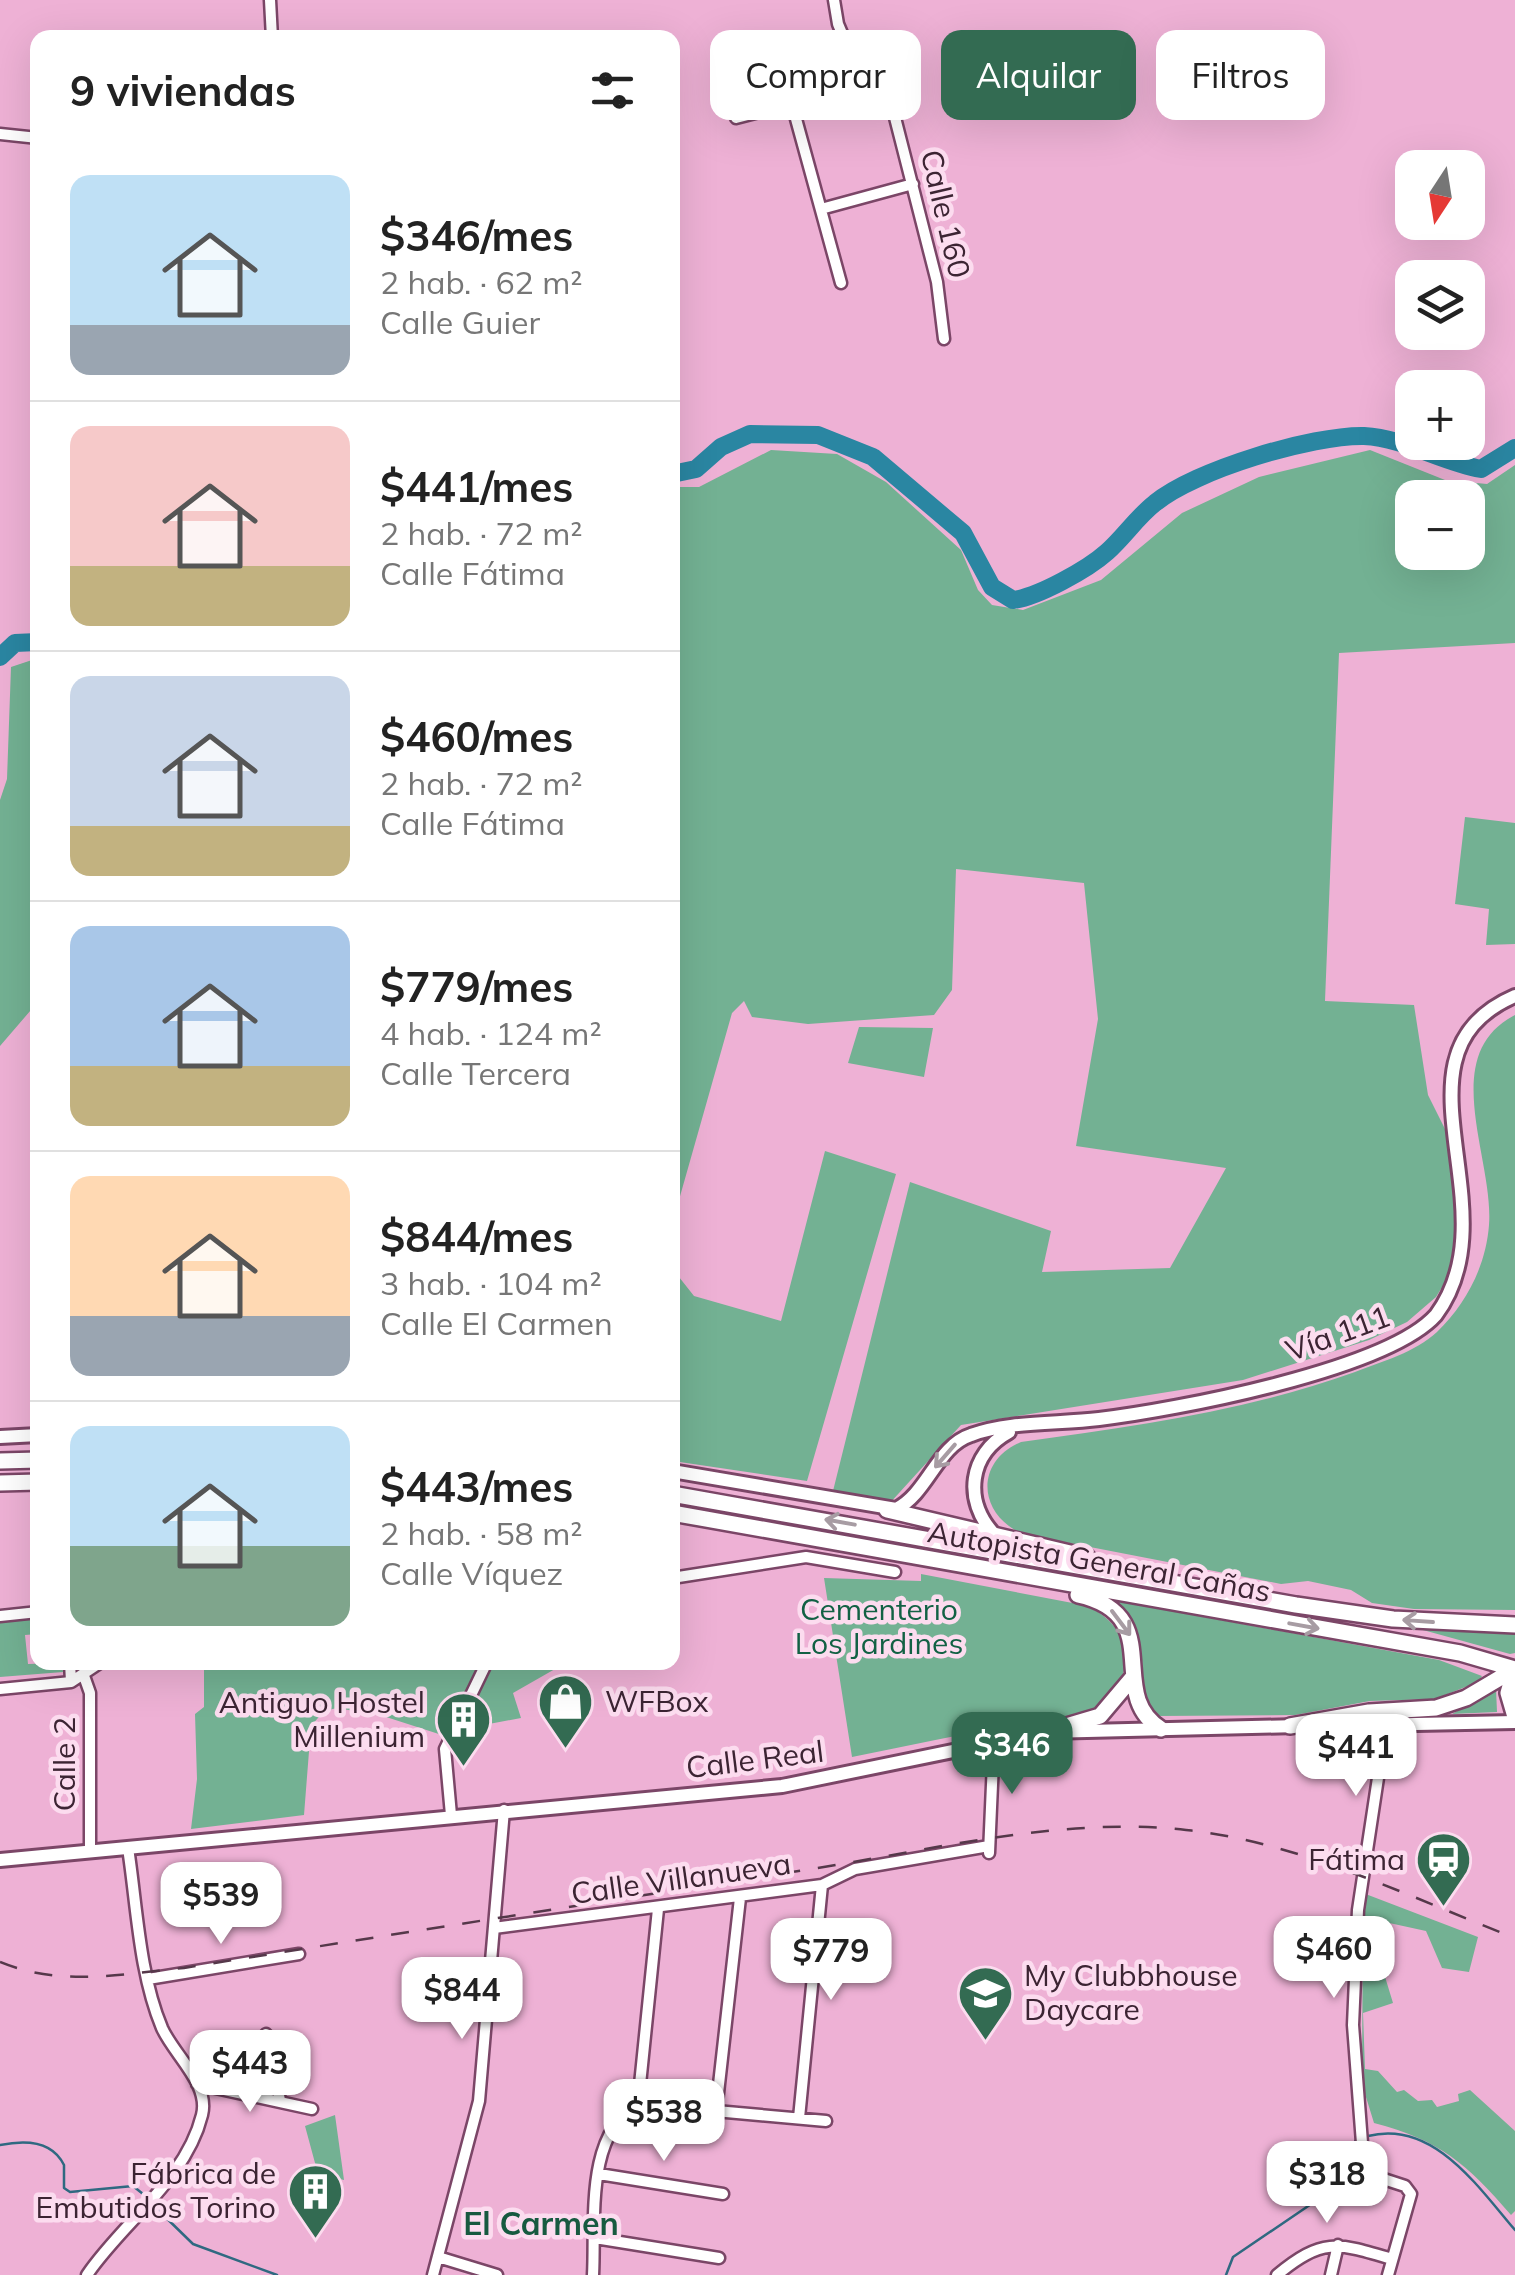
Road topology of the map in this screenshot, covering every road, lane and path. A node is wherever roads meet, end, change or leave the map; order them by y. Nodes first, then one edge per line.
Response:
1 (270, 0) edge
2 (834, 0) edge
3 (272, 30) edge
4 (795, 120) edge
5 (0, 134) edge
6 (30, 137) edge
7 (913, 184) junction
8 (821, 209) junction
9 (841, 282) dead end
10 (944, 339) dead end
11 (1515, 996) edge
12 (1018, 1428) junction
13 (30, 1436) edge
14 (0, 1437) edge
15 (30, 1460) edge
16 (0, 1461) edge
17 (680, 1472) edge
18 (30, 1482) edge
19 (0, 1484) edge
20 (680, 1495) edge
21 (887, 1510) junction
22 (680, 1515) edge
23 (994, 1534) junction
24 (898, 1554) junction
25 (895, 1572) dead end
26 (680, 1577) edge
27 (1219, 1590) junction
28 (30, 1613) edge
29 (0, 1616) edge
30 (1515, 1625) edge
31 (1515, 1669) edge
32 (70, 1670) edge
33 (91, 1670) edge
34 (483, 1670) edge
35 (1135, 1674) junction
36 (84, 1676) junction
37 (71, 1682) junction
38 (0, 1689) edge
39 (1515, 1720) edge
40 (1386, 1725) junction
41 (1290, 1726) junction
42 (1161, 1729) junction
43 (1046, 1732) junction
44 (994, 1739) junction
45 (504, 1810) junction
46 (452, 1815) junction
47 (128, 1848) junction
48 (90, 1852) junction
49 (0, 1860) edge
50 (822, 1885) junction
51 (740, 1898) junction
52 (658, 1909) junction
53 (494, 1928) junction
54 (300, 1954) dead end
55 (148, 1979) junction
56 (266, 2034) dead end
57 (197, 2084) junction
58 (280, 2100) junction
59 (638, 2104) junction
60 (312, 2109) dead end
61 (716, 2111) junction
62 (800, 2118) junction
63 (826, 2121) dead end
64 (599, 2174) junction
65 (723, 2194) dead end
66 (595, 2238) junction
67 (1338, 2245) junction
68 (438, 2257) junction
69 (719, 2258) dead end
70 (1392, 2259) junction
71 (87, 2275) edge
72 (433, 2275) edge
73 (496, 2275) edge
74 (594, 2275) edge
75 (1277, 2275) edge
76 (1330, 2275) edge
77 (1388, 2275) edge

1 - 3 street
2 - 7 street, Calle 160
4 - 8 street
5 - 6 street
7 - 8 street
7 - 10 street, Calle 160
8 - 9 street
11 - 12 main road, Vía 111
12 -> 21 main road, Vía 111
12 - 23 main road
13 - 14 main road
15 - 16 highway
17 - 21 main road
18 - 19 highway
27 -> 20 highway
21 - 23 highway
22 - 24 highway, Autopista General Cañas
23 - 27 highway
24 -> 31 highway, Autopista General Cañas
24 -> 35 highway
25 - 26 street
30 -> 27 highway
28 - 29 street
31 - 39 highway
31 - 41 highway
32 - 37 street, Calle 2
33 - 36 street
34 - 46 street
35 - 42 highway
35 - 43 highway
36 - 37 street
36 - 48 street, Calle 2
37 - 38 street
39 - 40 main road, Calle Real
40 - 41 main road, Calle Real
40 - 70 street
41 - 42 main road, Calle Real
42 - 43 main road, Calle Real
43 - 44 main road, Calle Real
44 - 45 main road, Calle Real
44 - 50 street, Calle Villanueva
45 - 46 main road, Calle Real
45 - 53 street
46 - 47 main road, Calle Real
47 - 48 main road, Calle Real
47 - 55 street
48 - 49 main road, Calle Real
50 - 51 street, Calle Villanueva
50 - 62 street
51 - 52 street, Calle Villanueva
51 - 61 street
52 - 53 street, Calle Villanueva
52 - 59 street
53 - 68 street
54 - 55 street
55 - 57 street
56 - 58 street
57 - 58 street
57 - 71 street
58 - 60 street
59 - 61 street
59 - 64 street
61 - 62 street
62 - 63 street
64 - 65 street
64 - 66 street
66 - 69 street
66 - 74 street
67 - 70 street
67 - 75 street
67 - 76 street
68 - 72 street
68 - 73 street
70 - 77 street

